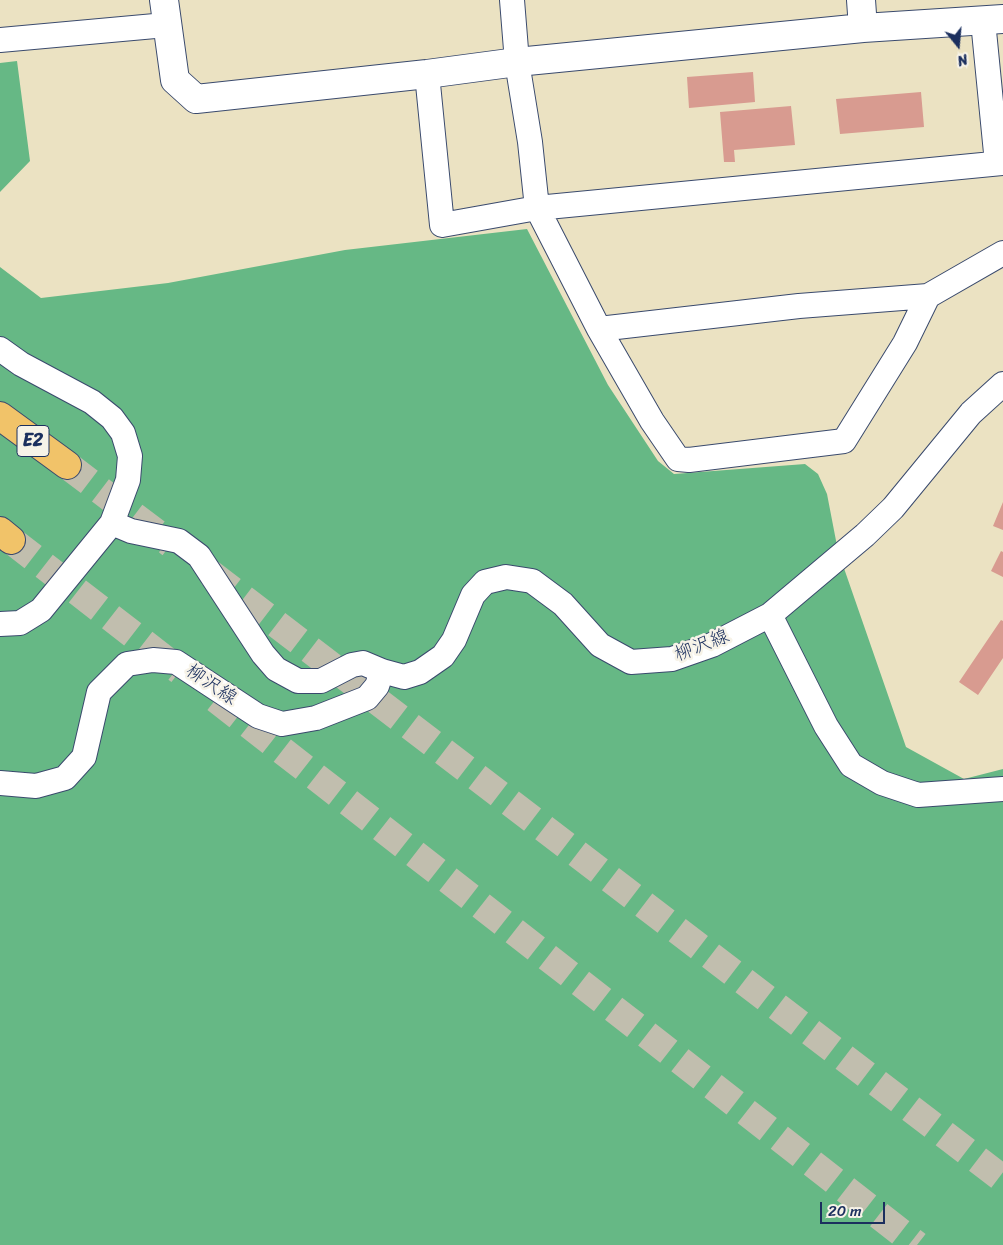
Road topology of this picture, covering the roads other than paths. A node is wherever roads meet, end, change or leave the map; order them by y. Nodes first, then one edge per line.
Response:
1 (512, 0) edge
2 (861, 0) edge
3 (165, 13) edge
4 (993, 20) edge
5 (864, 28) junction
6 (0, 40) edge
7 (516, 62) junction
8 (427, 74) junction
9 (1000, 163) edge
10 (537, 208) junction
11 (1003, 253) edge
12 (928, 296) junction
13 (599, 329) junction
14 (0, 349) edge
15 (1003, 384) edge
16 (0, 416) edge
17 (67, 465) tunnel mouth
18 (112, 523) junction
19 (770, 614) junction
20 (0, 624) edge
21 (382, 671) junction
22 (0, 783) edge
23 (1003, 788) edge

1 - 7 street
2 - 5 street
3 - 6 street
3 - 8 street
4 - 5 street
4 - 9 street
5 - 7 street
7 - 8 street
7 - 10 street
8 - 10 street
9 - 10 street
10 - 13 street
11 - 12 street
12 - 13 street
12 - 13 street
14 - 18 street
15 - 19 street, 柳沢線
16 - 17 highway, E2
18 - 20 street
18 - 21 street, 柳沢線
19 - 21 street, 柳沢線
19 - 23 street
21 - 22 street, 柳沢線

